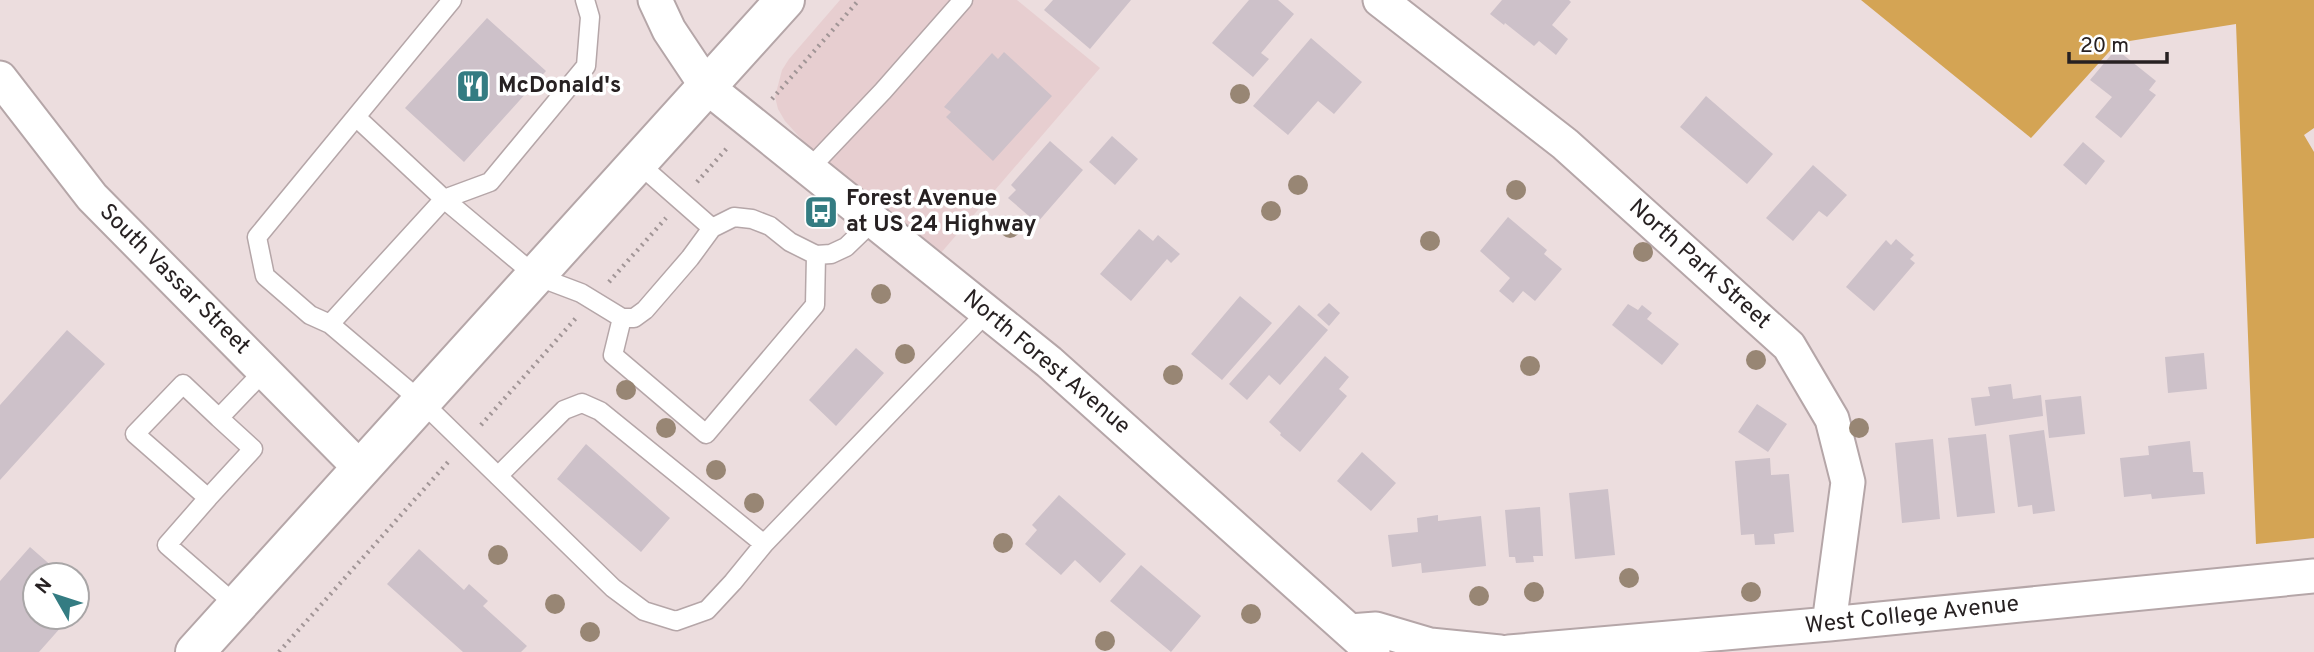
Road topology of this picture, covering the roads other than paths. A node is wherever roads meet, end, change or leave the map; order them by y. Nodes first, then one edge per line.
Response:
1 (452, 0) edge
2 (585, 0) edge
3 (654, 0) edge
4 (785, 0) edge
5 (963, 0) edge
6 (1380, 0) edge
7 (0, 79) edge
8 (707, 87) junction
9 (356, 117) junction
10 (638, 163) junction
11 (809, 169) junction
12 (444, 199) junction
13 (873, 221) junction
14 (712, 228) junction
15 (816, 256) junction
16 (536, 276) junction
17 (987, 312) junction
18 (622, 318) junction
19 (330, 324) junction
20 (264, 371) junction
21 (422, 402) junction
22 (219, 418) junction
23 (361, 469) junction
24 (498, 476) junction
25 (208, 498) junction
26 (764, 544) junction
27 (2314, 576) edge
28 (236, 605) junction
29 (1829, 624) junction
30 (1361, 642) edge
31 (195, 652) edge
32 (1500, 652) edge
33 (1509, 652) edge

1 - 9 lane
2 - 12 lane
3 - 8 street, North Forest Avenue
4 - 8 main road
5 - 11 lane
6 - 29 street, North Park Street
7 - 20 street, South Vassar Street
8 - 10 main road
8 - 11 street, North Forest Avenue
9 - 12 lane
9 - 19 lane
10 - 14 lane
10 - 16 main road
11 - 13 street, North Forest Avenue
12 - 16 lane
12 - 19 lane
13 - 15 lane
13 - 17 street, North Forest Avenue
14 - 15 lane
14 - 18 lane
15 - 18 lane
16 - 18 lane
16 - 21 main road
17 - 26 lane
17 - 30 street, North Forest Avenue
19 - 21 lane
20 - 22 lane
20 - 23 street, South Vassar Street
21 - 23 main road
21 - 24 lane
22 - 25 lane
22 - 25 lane
23 - 28 main road
24 - 26 lane
24 - 26 lane
25 - 28 lane
27 - 29 street, West College Avenue
28 - 31 main road
29 - 33 street, West College Avenue
30 - 32 street

